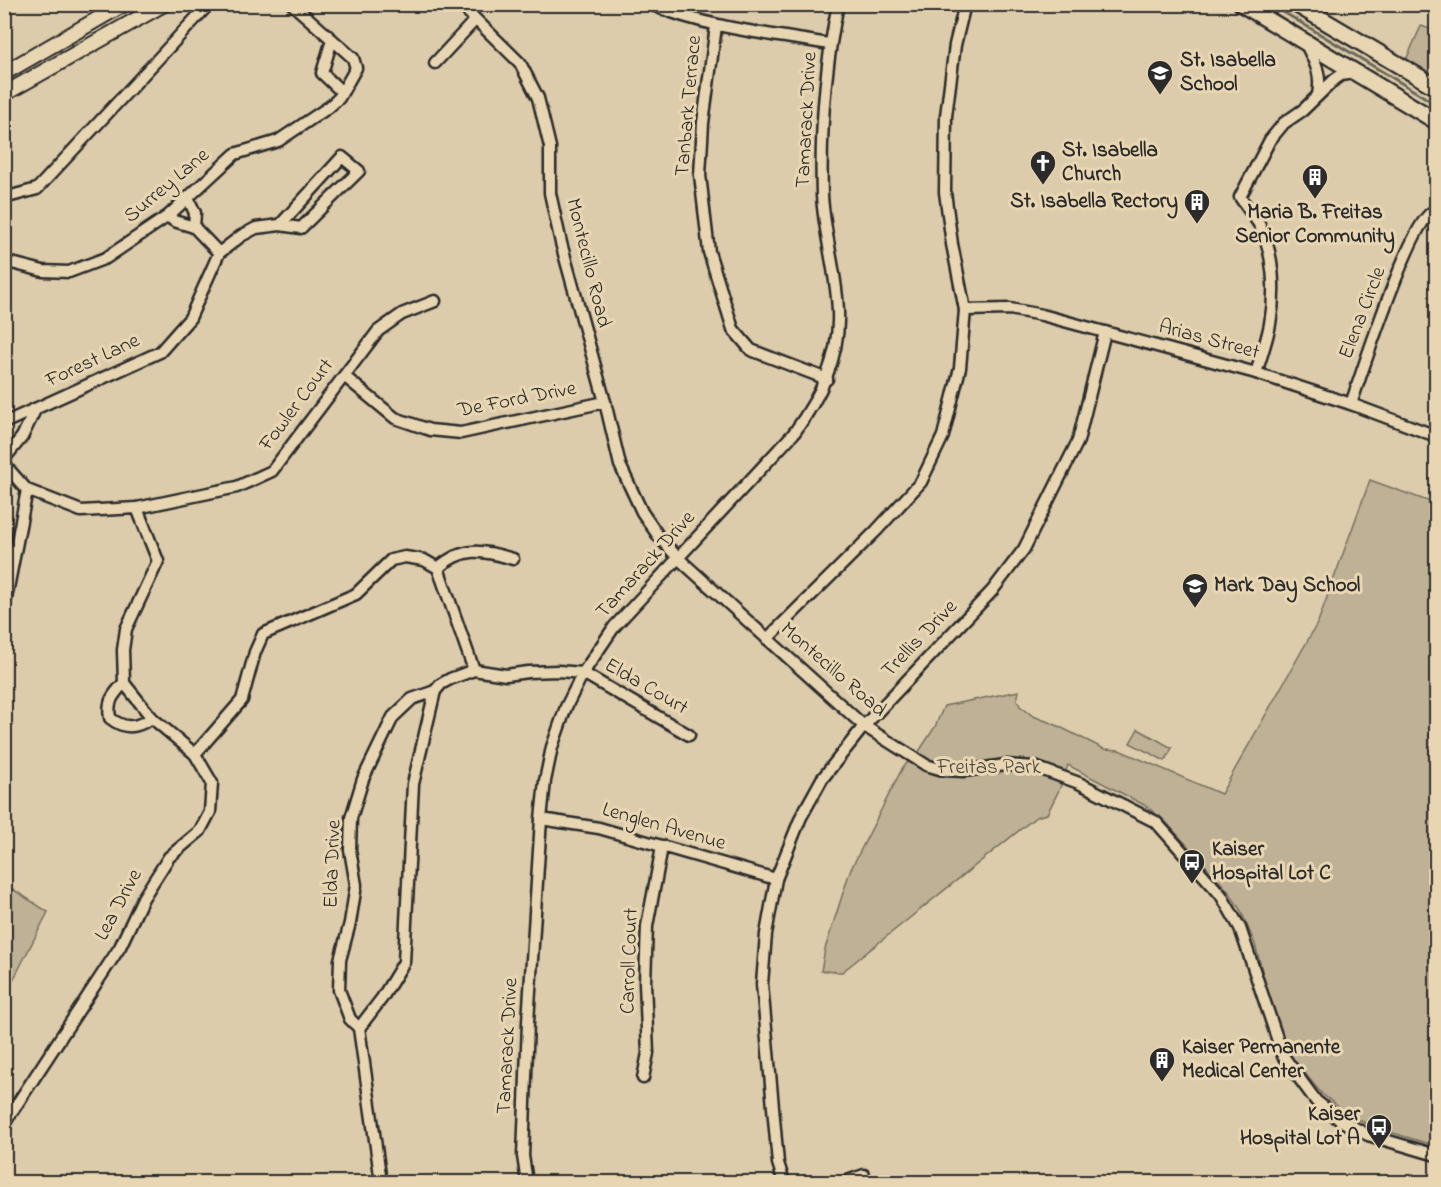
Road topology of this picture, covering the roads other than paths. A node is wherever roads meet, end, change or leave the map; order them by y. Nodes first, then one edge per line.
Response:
1 (124, 4) edge
2 (164, 4) edge
3 (208, 4) edge
4 (292, 4) edge
5 (460, 4) edge
6 (650, 4) edge
7 (838, 4) edge
8 (965, 4) edge
9 (1242, 4) edge
10 (1296, 4) edge
11 (475, 20) junction
12 (716, 26) junction
13 (332, 40) junction
14 (830, 44) junction
15 (1306, 44) junction
16 (435, 63) dead end
17 (1353, 72) junction
18 (4, 73) edge
19 (1437, 87) edge
20 (342, 92) junction
21 (4, 94) edge
22 (1317, 95) junction
23 (1437, 121) edge
24 (4, 198) edge
25 (188, 198) junction
26 (1437, 214) edge
27 (168, 216) junction
28 (280, 225) junction
29 (194, 227) junction
30 (219, 253) junction
31 (4, 261) edge
32 (435, 301) dead end
33 (965, 310) junction
34 (1105, 332) junction
35 (1256, 373) junction
36 (344, 376) junction
37 (827, 380) junction
38 (605, 402) junction
39 (1351, 404) junction
40 (35, 410) junction
41 (9, 422) edge
42 (1437, 436) edge
43 (22, 437) junction
44 (4, 459) edge
45 (4, 464) edge
46 (27, 490) junction
47 (137, 508) junction
48 (678, 558) junction
49 (513, 559) dead end
50 (438, 568) junction
51 (4, 609) edge
52 (767, 639) junction
53 (474, 670) junction
54 (583, 673) junction
55 (124, 683) junction
56 (435, 691) junction
57 (152, 718) junction
58 (864, 726) junction
59 (688, 735) dead end
60 (195, 754) junction
61 (541, 819) junction
62 (662, 847) junction
63 (776, 879) junction
64 (358, 1028) junction
65 (643, 1078) dead end
66 (4, 1124) edge
67 (1437, 1155) edge
68 (864, 1175) dead end
69 (381, 1182) edge
70 (528, 1182) edge
71 (784, 1182) edge
72 (844, 1182) edge

1 - 18 street
2 - 21 street
3 - 24 street
4 - 13 street, Surrey Lane
5 - 11 street, Montecillo Road
6 - 12 street
7 - 14 street, Tamarack Drive
8 - 33 street
9 - 15 main road
10 - 19 main road
11 - 16 street
11 - 38 street, Montecillo Road
12 - 14 street
12 - 37 street, Tanbark Terrace
13 - 20 street
13 - 20 street, Surrey Lane
14 - 37 street, Tamarack Drive
15 - 17 main road
15 - 22 street
17 - 22 street
17 - 23 main road
20 - 25 street, Surrey Lane
22 - 35 street
25 - 27 street, Surrey Lane
25 - 29 street
26 - 39 street, Elena Circle
27 - 29 street
27 - 31 street, Surrey Lane
28 - 28 street
28 - 30 street
29 - 30 street
30 - 40 street, Forest Lane
32 - 36 street, Fowler Court
33 - 34 street, Arias Street
33 - 52 street
34 - 35 street, Arias Street
34 - 58 street, Trellis Drive
35 - 39 street, Arias Street
36 - 38 street, De Ford Drive
36 - 47 street, Fowler Court
37 - 48 street, Tamarack Drive
38 - 48 street, Montecillo Road
39 - 42 street, Arias Street
40 - 41 street, Forest Lane
40 - 43 street, Forest Lane
41 - 43 street, Forest Lane
43 - 44 street, Forest Lane
45 - 46 street
46 - 47 street
46 - 51 street
47 - 55 street
48 - 52 street, Montecillo Road
48 - 54 street, Tamarack Drive
49 - 50 street
50 - 53 street
50 - 60 street
52 - 58 street, Montecillo Road
53 - 54 street
53 - 56 street, Elda Drive
54 - 59 street, Elda Court
54 - 61 street, Tamarack Drive
55 - 57 street, Lea Drive
55 - 57 street
56 - 64 street
56 - 64 street, Elda Drive
57 - 60 street, Lea Drive
58 - 63 street, Trellis Drive
58 - 67 street, Montecillo Road
60 - 66 street, Lea Drive
61 - 62 street, Lenglen Avenue
61 - 70 street, Tamarack Drive
62 - 63 street, Lenglen Avenue
62 - 65 street, Carroll Court
63 - 71 street, Trellis Drive
64 - 69 street, Elda Drive
68 - 72 street

